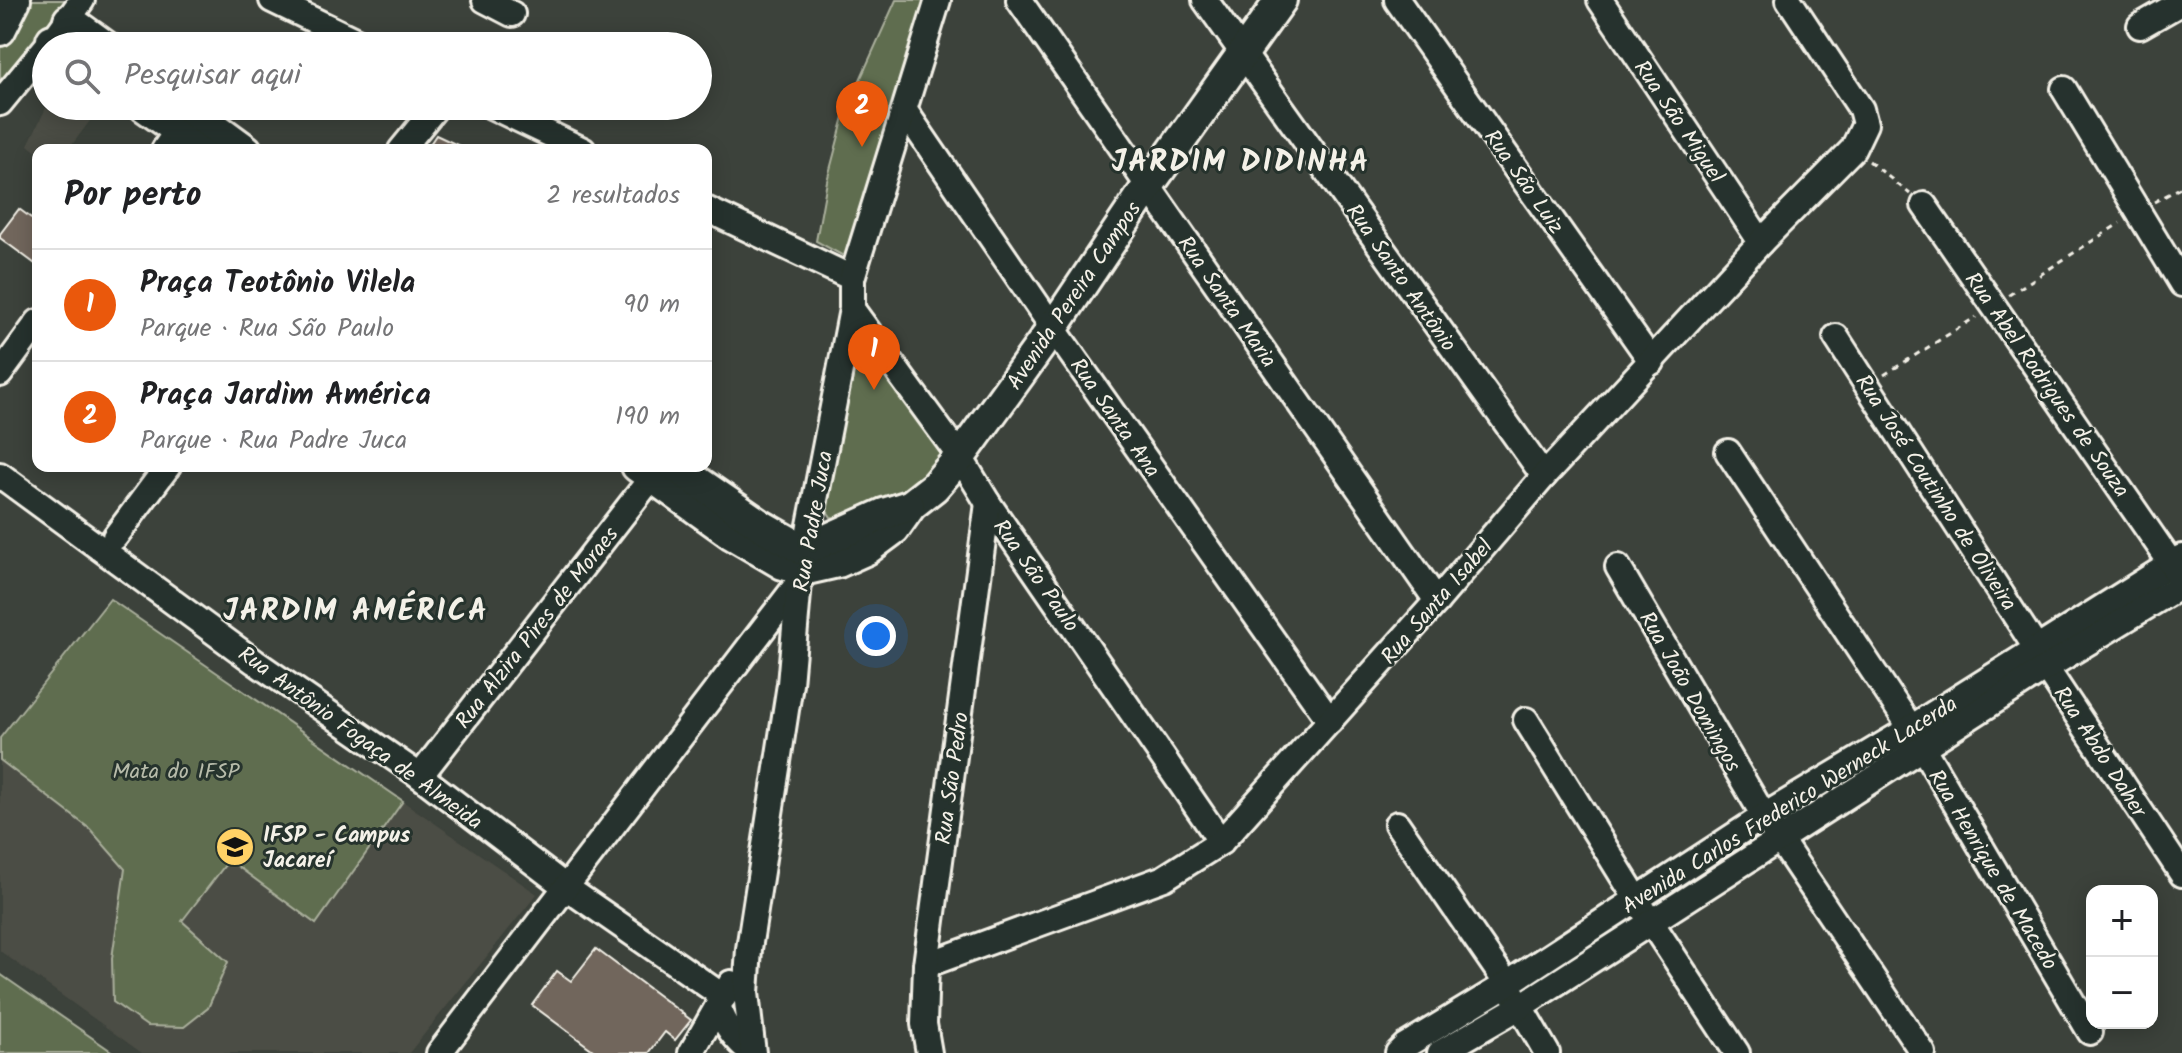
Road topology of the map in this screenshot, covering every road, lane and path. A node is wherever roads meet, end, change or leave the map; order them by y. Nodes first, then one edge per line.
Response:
1 (15, 0) edge
2 (272, 0) edge
3 (485, 0) edge
4 (938, 0) edge
5 (1019, 0) edge
6 (1205, 0) edge
7 (1281, 0) edge
8 (1397, 0) edge
9 (1600, 0) edge
10 (1789, 0) edge
11 (2182, 2) edge
12 (512, 14) dead end
13 (2140, 26) dead end
14 (0, 30) edge
15 (338, 32) edge
16 (1243, 54) junction
17 (32, 65) edge
18 (2064, 89) dead end
19 (0, 103) edge
20 (905, 111) junction
21 (426, 120) edge
22 (520, 120) edge
23 (180, 124) edge
24 (200, 144) edge
25 (231, 144) edge
26 (406, 144) edge
27 (570, 144) edge
28 (1853, 149) junction
29 (1148, 186) junction
30 (2182, 187) edge
31 (1924, 205) joint
32 (712, 212) edge
33 (2138, 212) junction
34 (1761, 242) junction
35 (852, 278) junction
36 (2182, 284) edge
37 (1993, 305) junction
38 (852, 309) junction
39 (1053, 328) junction
40 (32, 330) edge
41 (1836, 337) dead end
42 (1652, 362) junction
43 (0, 374) edge
44 (1869, 385) junction
45 (1728, 452) dead end
46 (960, 457) junction
47 (164, 472) edge
48 (653, 472) edge
49 (659, 472) edge
50 (0, 475) edge
51 (1544, 476) junction
52 (988, 503) junction
53 (115, 537) dead end
54 (802, 567) junction
55 (1618, 567) dead end
56 (2178, 568) edge
57 (1437, 601) junction
58 (2041, 658) junction
59 (1526, 720) dead end
60 (1330, 721) junction
61 (1917, 738) junction
62 (420, 776) junction
63 (1764, 816) junction
64 (1397, 824) dead end
65 (1781, 841) junction
66 (1221, 842) junction
67 (2182, 874) edge
68 (567, 888) junction
69 (1637, 899) junction
70 (1651, 922) junction
71 (749, 949) junction
72 (926, 965) junction
73 (1507, 984) junction
74 (721, 1002) junction
75 (1521, 1006) junction
76 (2090, 1032) dead end
77 (439, 1053) edge
78 (691, 1053) edge
79 (753, 1053) edge
80 (929, 1053) edge
81 (1398, 1053) edge
82 (1440, 1053) edge
83 (1547, 1053) edge
84 (1737, 1053) edge
85 (1923, 1053) edge

1 - 14 main road
2 - 15 street
3 - 12 street
4 - 20 street, Rua Padre Juca
5 - 29 street, Rua Santa Maria
6 - 16 street, Rua Santo Antônio
7 - 16 main road, Avenida Pereira Campos
8 - 42 street, Rua São Luiz
9 - 34 street, Rua São Miguel
10 - 28 street, Rua Santa Isabel
11 - 13 street
16 - 29 main road, Avenida Pereira Campos
16 - 51 street, Rua Santo Antônio
17 - 19 street
18 - 33 street
20 - 35 street, Rua Padre Juca
20 - 39 street, Rua Santa Ana
21 - 26 street
22 - 27 street
23 - 24 main road
23 - 25 main road
28 - 31 path
28 - 34 street, Rua Santa Isabel
29 - 39 main road, Avenida Pereira Campos
29 - 57 street, Rua Santa Maria
30 - 33 path
31 - 37 street, Rua Abel Rodrigues de Souza
32 - 35 street
33 - 36 street
33 - 37 path
34 - 42 street, Rua Santa Isabel
35 - 38 street, Rua Padre Juca
37 - 44 path
37 - 56 street, Rua Abel Rodrigues de Souza
38 - 46 street, Rua São Paulo
38 - 54 street, Rua Padre Juca
39 - 46 main road, Avenida Pereira Campos
39 - 60 street, Rua Santa Ana
40 - 43 street
41 - 44 street, Rua José Coutinho de Oliveira
42 - 51 street, Rua Santa Isabel
44 - 58 street, Rua José Coutinho de Oliveira
45 - 61 street, Rua Henrique de Macedo
46 - 52 street, Rua São Paulo
46 - 54 main road, Avenida Pereira Campos
47 - 53 street
48 - 62 street, Rua Alzira Pires de Moraes
49 - 54 main road
50 - 62 street, Rua Antônio Fogaça de Almeida
51 - 57 street, Rua Santa Isabel
52 - 66 street, Rua São Paulo
52 - 72 street, Rua São Pedro
54 - 68 street
54 - 71 street, Rua Padre Juca
55 - 63 street, Rua João Domingos
56 - 58 street, Avenida Carlos Frederico Werneck Lacerda
57 - 60 street, Rua Santa Isabel
58 - 61 street, Avenida Carlos Frederico Werneck Lacerda
58 - 67 street, Rua Abdo Daher
59 - 69 street
60 - 66 street, Rua Santa Isabel
61 - 63 street, Avenida Carlos Frederico Werneck Lacerda
61 - 65 street, Avenida Carlos Frederico Werneck Lacerda
61 - 76 street, Rua Henrique de Macedo
62 - 68 street, Rua Antônio Fogaça de Almeida
63 - 65 street, Rua João Domingos
63 - 69 street, Avenida Carlos Frederico Werneck Lacerda
64 - 73 street
65 - 70 street, Avenida Carlos Frederico Werneck Lacerda
65 - 85 street, Rua João Domingos
66 - 72 street, Rua Santa Isabel
68 - 74 street, Rua Antônio Fogaça de Almeida
68 - 77 street
69 - 70 street
69 - 73 street, Avenida Carlos Frederico Werneck Lacerda
70 - 75 street, Avenida Carlos Frederico Werneck Lacerda
70 - 84 street
71 - 74 street
71 - 79 street, Rua Padre Juca
72 - 80 street, Rua São Pedro
73 - 75 street
73 - 81 street, Avenida Carlos Frederico Werneck Lacerda
74 - 78 street
74 - 79 street
75 - 82 street, Avenida Carlos Frederico Werneck Lacerda
75 - 83 street

